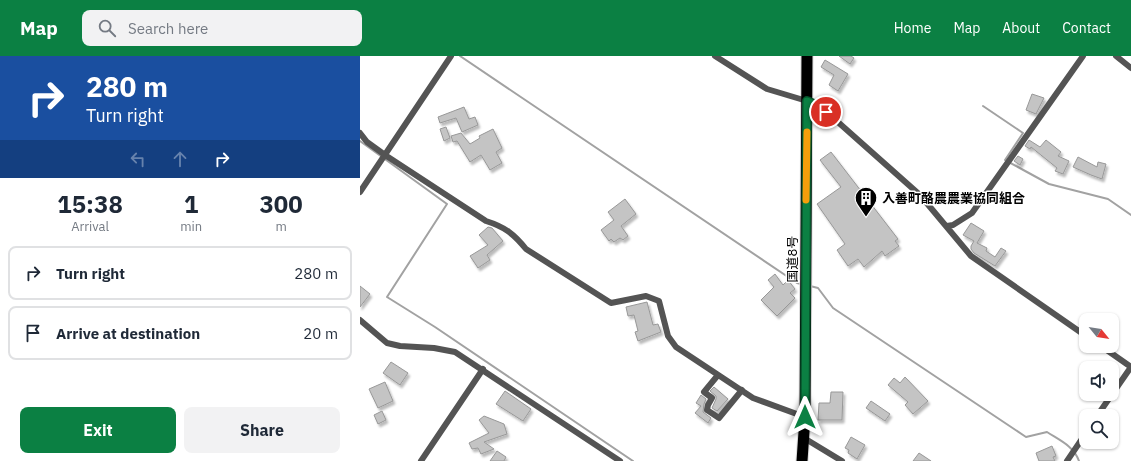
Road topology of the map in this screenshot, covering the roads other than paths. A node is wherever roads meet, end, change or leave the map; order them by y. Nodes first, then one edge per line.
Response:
1 (451, 56) edge
2 (716, 56) edge
3 (807, 56) edge
4 (1083, 56) edge
5 (1116, 56) edge
6 (1131, 68) edge
7 (807, 101) junction
8 (360, 133) edge
9 (385, 155) junction
10 (360, 192) edge
11 (948, 226) junction
12 (360, 320) edge
13 (1079, 331) edge
14 (1111, 353) edge
15 (1131, 367) edge
16 (483, 369) junction
17 (718, 375) junction
18 (742, 390) junction
19 (1102, 409) edge
20 (805, 417) junction
21 (804, 438) junction
22 (1079, 443) edge
23 (421, 461) edge
24 (620, 461) edge
25 (802, 461) edge
26 (842, 461) edge
27 (1067, 461) edge

1 - 9 street
2 - 7 street
3 - 7 highway, 国道8号
4 - 11 street
5 - 6 street
7 - 11 street
7 - 20 highway, 国道8号
8 - 9 street
9 - 10 street
9 - 17 street
11 - 13 street
12 - 16 street
14 - 15 street
15 - 19 street
16 - 23 street
16 - 24 street
17 - 18 street
17 - 18 street
18 - 20 street
20 - 21 highway, 国道8号
21 - 25 highway, 国道8号
21 - 26 street
22 - 27 street

